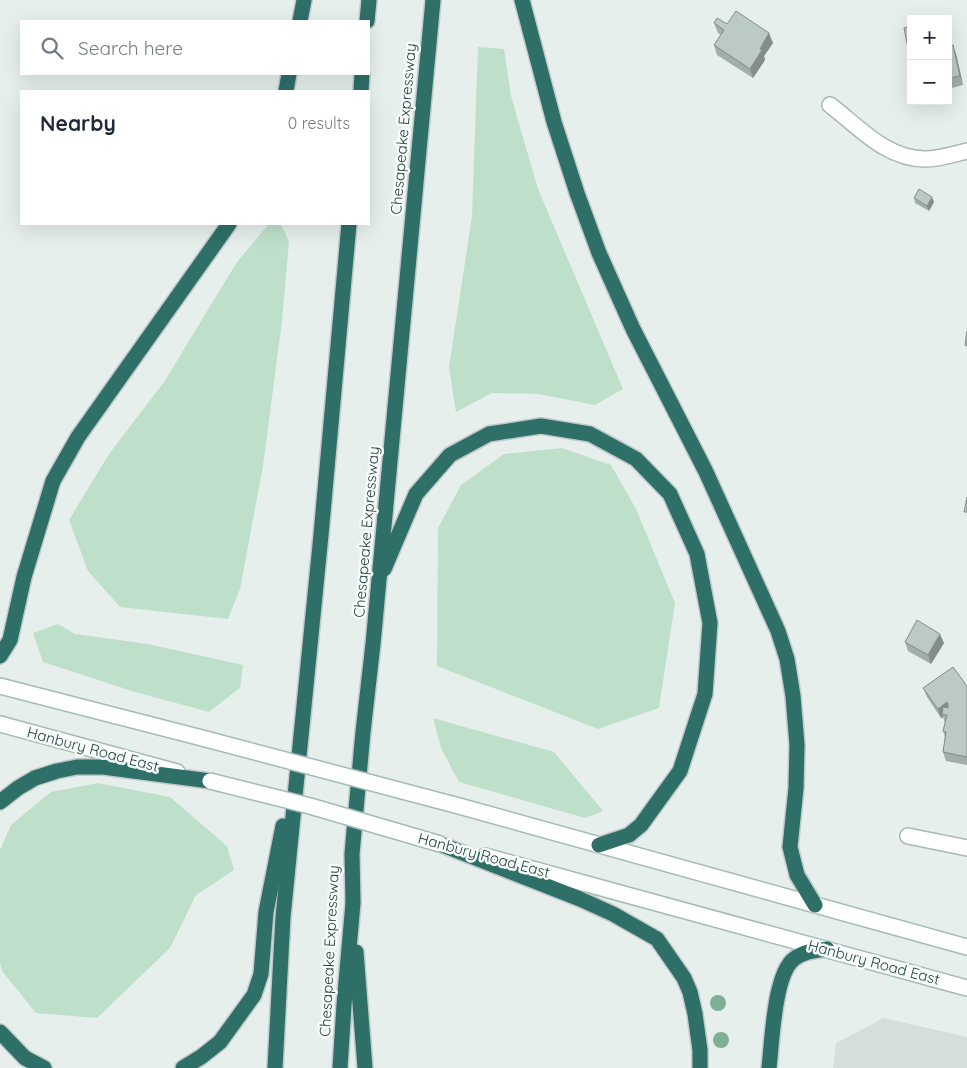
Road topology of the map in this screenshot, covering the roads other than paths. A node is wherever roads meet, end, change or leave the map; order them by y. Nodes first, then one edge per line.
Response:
1 (304, 0) edge
2 (369, 0) edge
3 (433, 0) edge
4 (522, 0) edge
5 (300, 20) edge
6 (367, 20) edge
7 (289, 75) edge
8 (362, 75) edge
9 (286, 90) edge
10 (361, 90) edge
11 (830, 105) dead end
12 (967, 151) edge
13 (228, 225) edge
14 (349, 225) edge
15 (378, 582) junction
16 (0, 656) edge
17 (0, 686) edge
18 (0, 724) edge
19 (302, 729) junction
20 (210, 781) junction
21 (0, 802) edge
22 (908, 836) dead end
23 (440, 844) junction
24 (599, 845) junction
25 (967, 848) edge
26 (353, 903) junction
27 (815, 905) junction
28 (967, 947) edge
29 (827, 949) junction
30 (967, 988) edge
31 (0, 1032) edge
32 (44, 1068) edge
33 (182, 1068) edge
34 (275, 1068) edge
35 (340, 1068) edge
36 (365, 1068) edge
37 (700, 1068) edge
38 (769, 1068) edge

1 - 5 highway
2 - 6 highway
3 - 15 highway, Chesapeake Expressway
4 - 27 highway
7 - 9 highway
8 - 10 highway
11 - 12 main road
13 - 16 highway
14 - 19 highway
15 - 24 highway
15 - 26 highway, Chesapeake Expressway
17 - 24 main road, bridge
18 - 20 main road, Hanbury Road East
19 - 33 highway
19 - 34 highway
20 - 21 highway
20 - 23 main road, Hanbury Road East, bridge
22 - 25 main road
23 - 29 main road, Hanbury Road East
23 - 37 highway
24 - 27 main road
26 - 35 highway, Chesapeake Expressway
26 - 36 highway
27 - 28 main road
29 - 30 main road, Hanbury Road East
29 - 38 highway
31 - 32 highway

